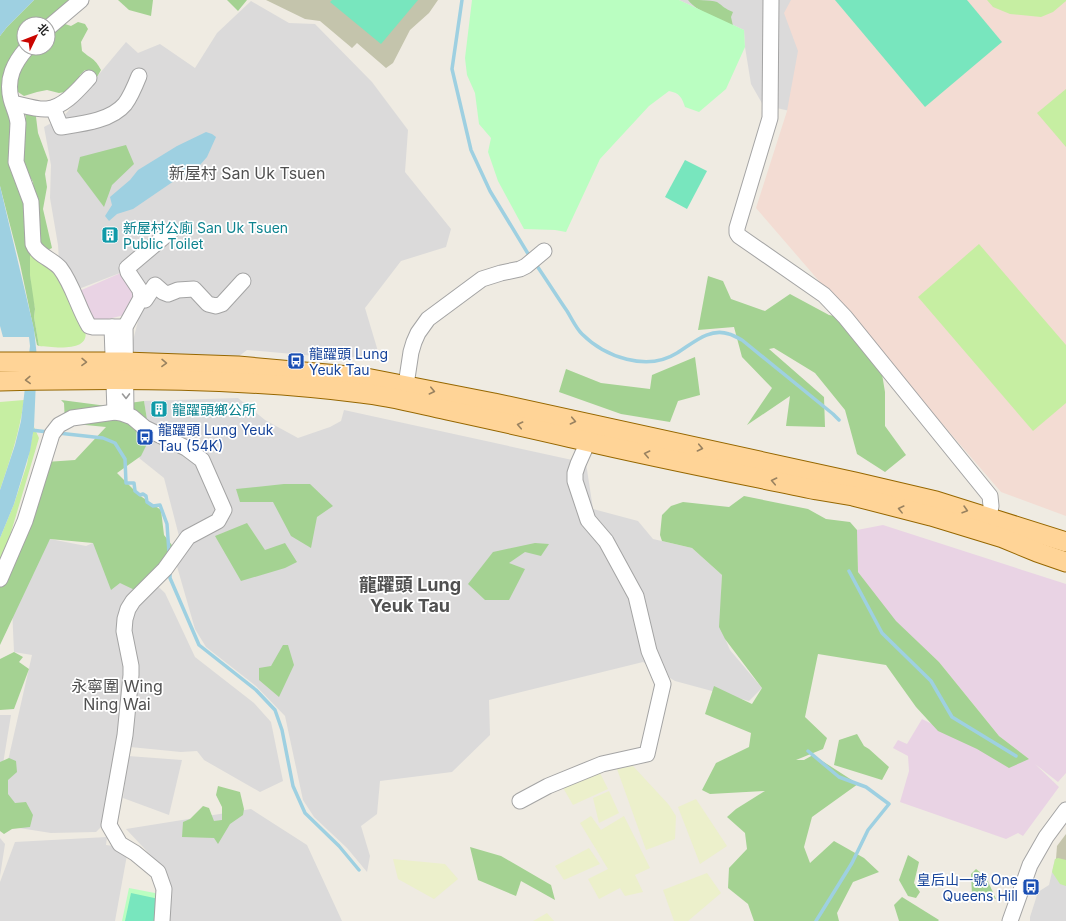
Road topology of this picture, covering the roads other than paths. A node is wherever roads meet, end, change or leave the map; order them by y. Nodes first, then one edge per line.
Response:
1 (81, 0) edge
2 (771, 0) edge
3 (56, 21) edge
4 (21, 56) edge
5 (139, 76) dead end
6 (89, 78) dead end
7 (13, 103) junction
8 (53, 108) junction
9 (172, 230) dead end
10 (544, 251) dead end
11 (243, 281) dead end
12 (141, 298) junction
13 (118, 327) junction
14 (0, 362) edge
15 (120, 371) junction
16 (0, 381) edge
17 (406, 385) junction
18 (120, 413) junction
19 (586, 441) junction
20 (989, 517) junction
21 (1066, 542) edge
22 (1066, 562) edge
23 (0, 579) edge
24 (520, 801) dead end
25 (1066, 810) edge
26 (162, 921) edge
27 (1010, 921) edge

1 - 3 street
2 - 20 street
4 - 7 street
5 - 8 street
6 - 8 street
7 - 8 street
7 - 13 street
9 - 12 street
10 - 17 street
11 - 12 street
12 - 13 street
13 - 15 street
14 -> 15 main road
15 -> 16 main road
15 -> 17 main road
15 - 18 street
19 -> 15 main road
17 -> 20 main road
18 - 23 street
18 - 26 street
22 -> 19 main road
19 - 24 street
20 - 21 main road
25 - 27 street

